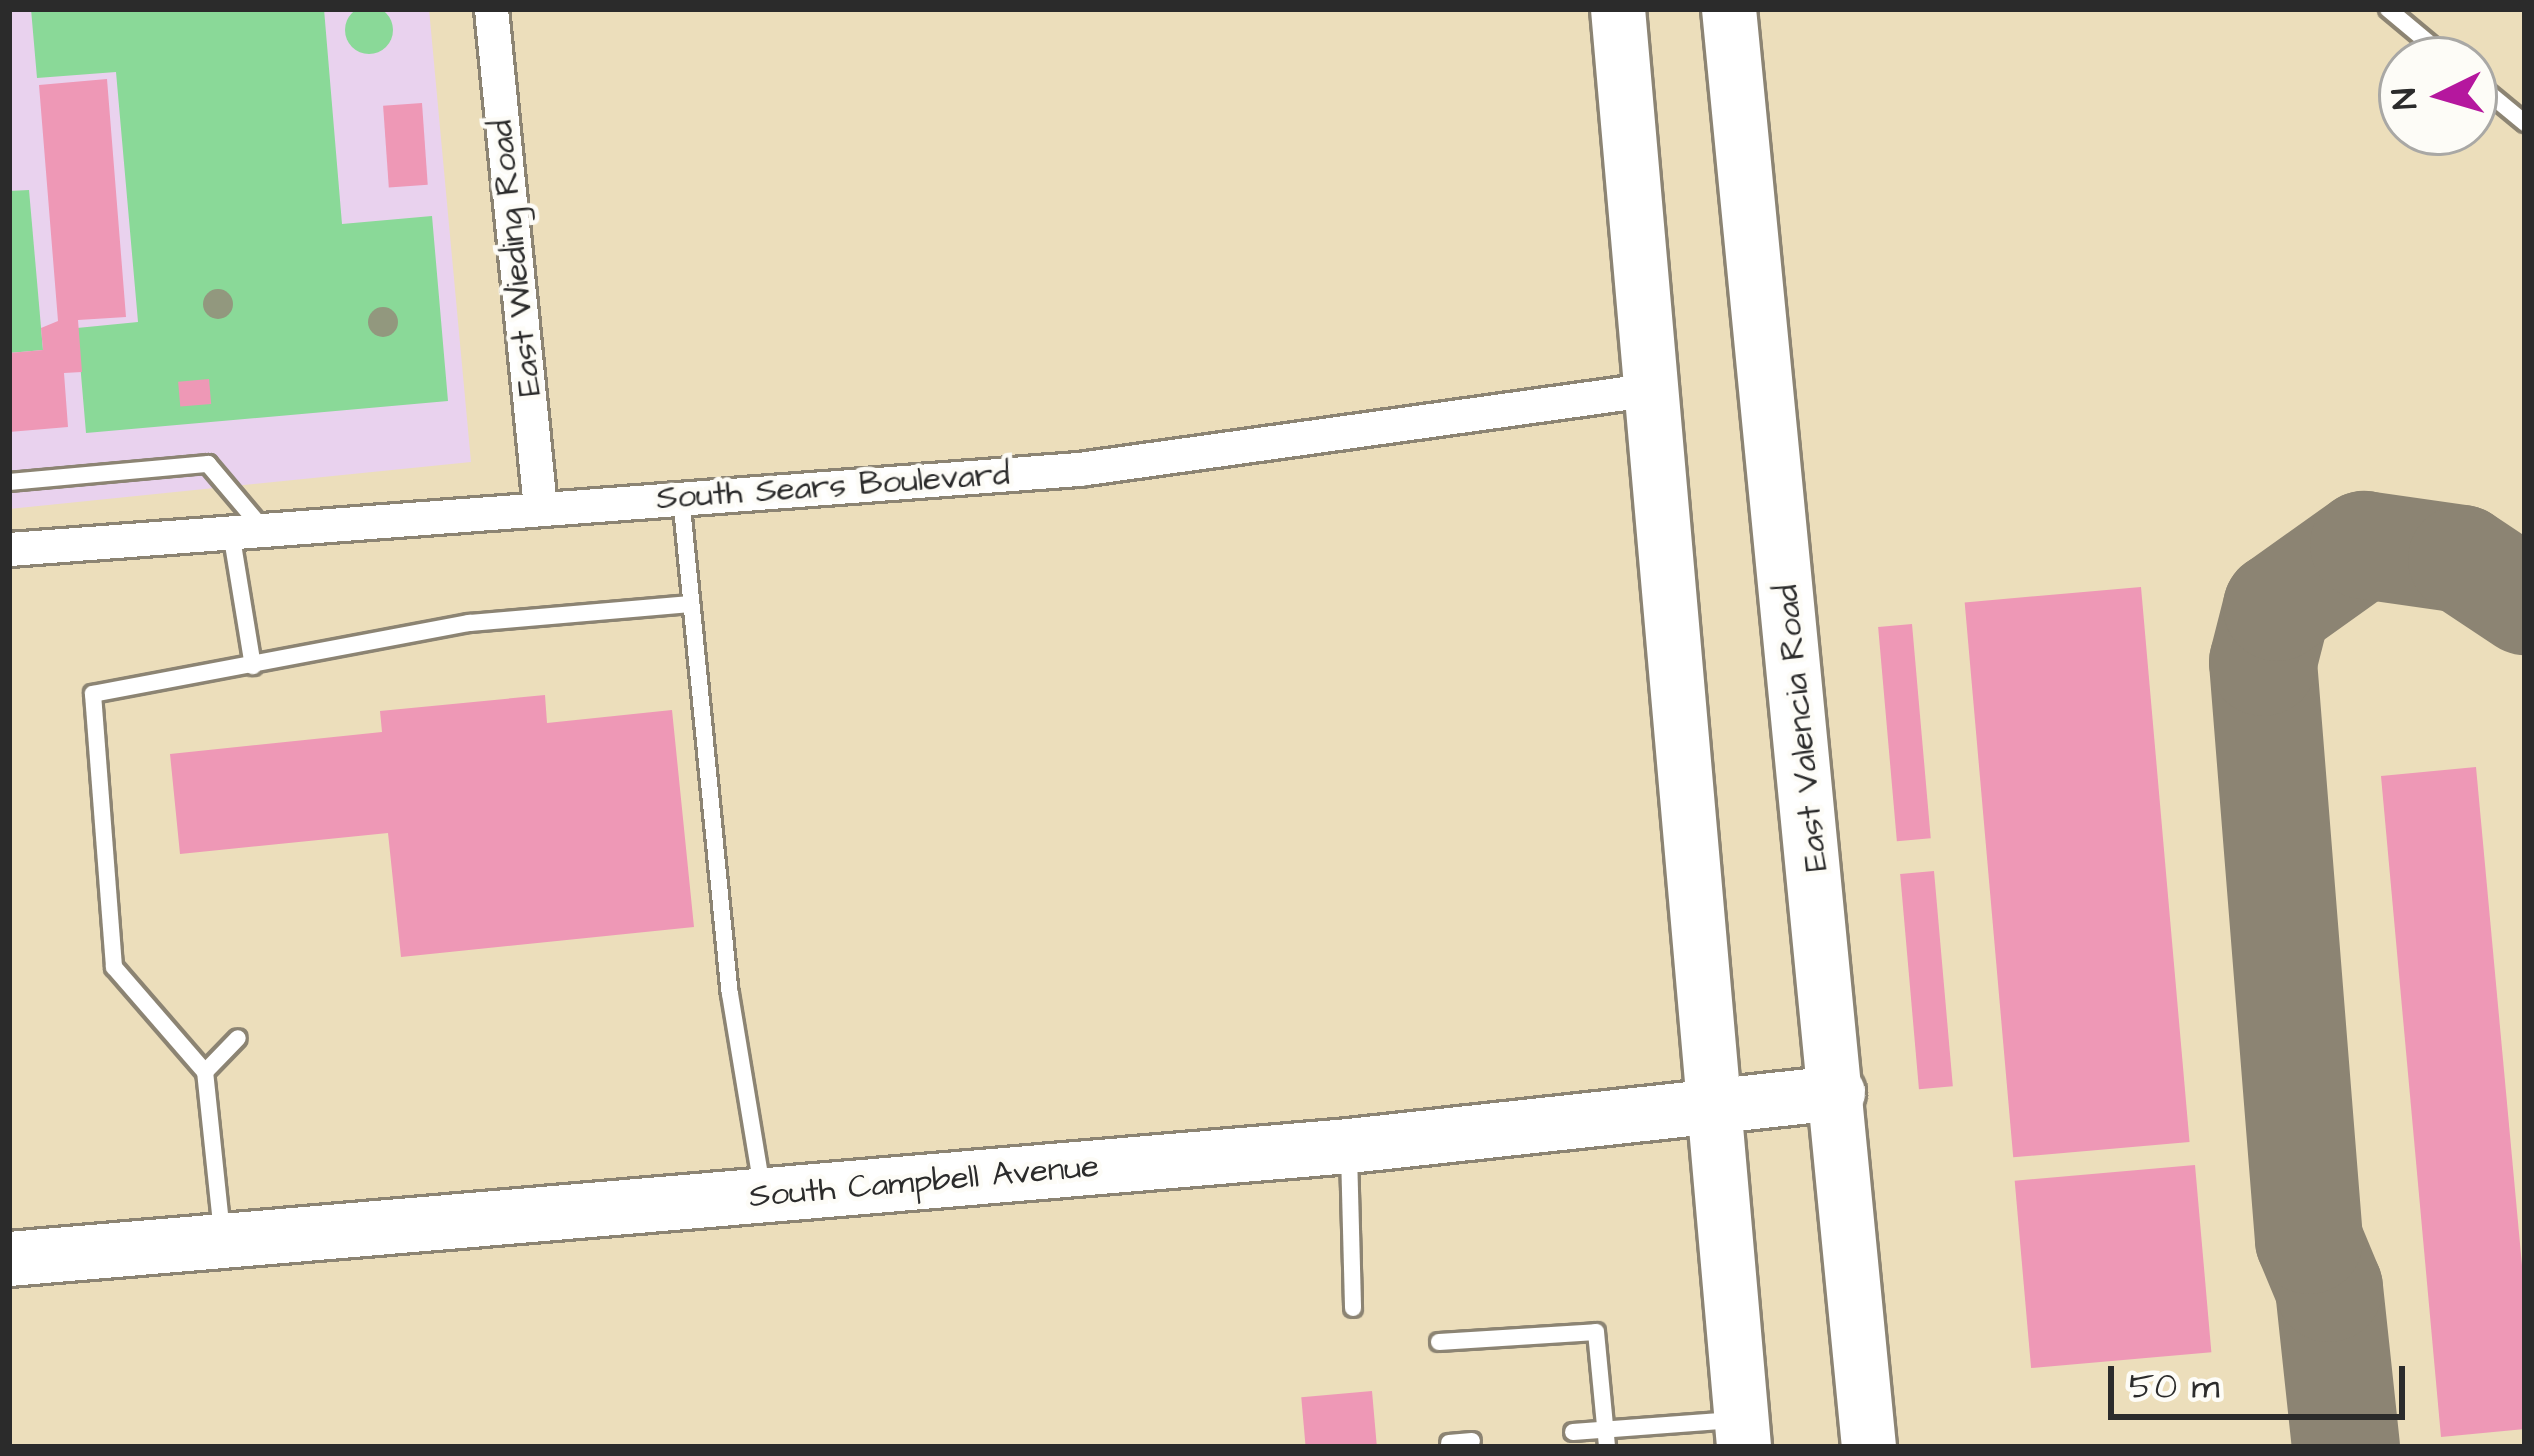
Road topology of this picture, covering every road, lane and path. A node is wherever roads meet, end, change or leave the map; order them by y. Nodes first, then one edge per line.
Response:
1 (491, 9) edge
2 (1618, 9) edge
3 (1730, 9) edge
4 (2388, 9) edge
5 (2420, 36) edge
6 (2498, 101) edge
7 (2525, 123) edge
8 (1653, 389) junction
9 (9, 482) edge
10 (681, 497) junction
11 (540, 508) junction
12 (247, 530) junction
13 (9, 549) edge
14 (692, 604) junction
15 (253, 666) junction
16 (238, 1038) dead end
17 (205, 1072) junction
18 (1838, 1093) junction
19 (1714, 1109) junction
20 (1349, 1146) junction
21 (763, 1196) junction
22 (223, 1240) junction
23 (9, 1259) edge
24 (1353, 1308) dead end
25 (1439, 1342) dead end
26 (1573, 1432) dead end
27 (1742, 1433) edge
28 (1606, 1438) edge
29 (1472, 1441) dead end
30 (1449, 1443) dead end
31 (1869, 1447) edge

1 - 11 street, East Wieding Road
2 - 8 main road
3 - 18 main road, East Valencia Road
4 - 5 lane
6 - 7 lane
8 - 10 street, South Sears Boulevard
8 - 19 main road
9 - 12 lane
10 - 11 street, South Sears Boulevard
10 - 14 lane
11 - 12 street, South Sears Boulevard
12 - 13 street, South Sears Boulevard
12 - 15 lane
14 - 15 lane
14 - 21 lane
15 - 17 lane
16 - 17 lane
17 - 22 lane
18 - 19 main road, South Campbell Avenue
18 - 31 main road, East Valencia Road
19 - 20 main road, South Campbell Avenue
19 - 27 main road
20 - 21 main road, South Campbell Avenue
20 - 24 lane
21 - 22 main road, South Campbell Avenue
22 - 23 main road, South Campbell Avenue
25 - 28 lane
26 - 28 lane
27 - 28 lane
29 - 30 lane

